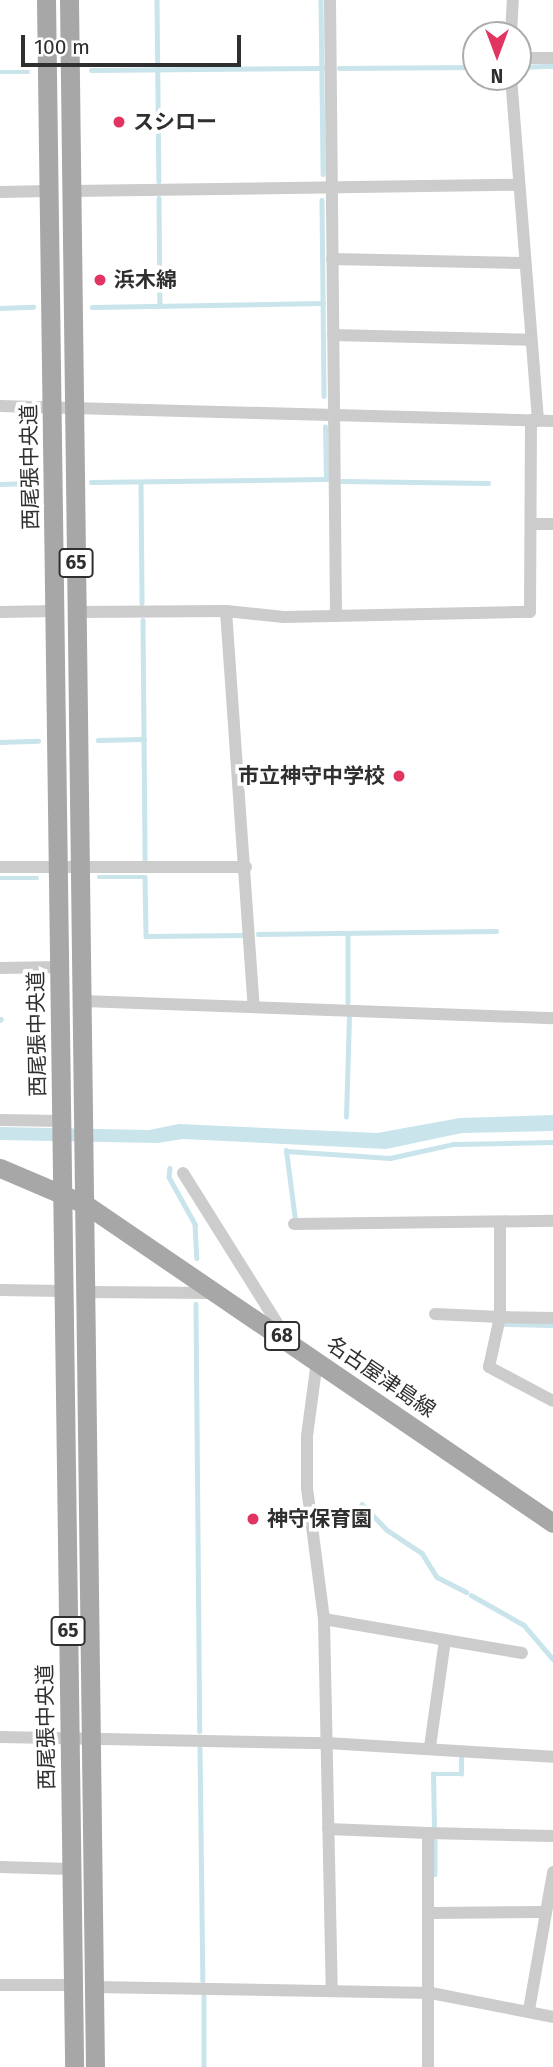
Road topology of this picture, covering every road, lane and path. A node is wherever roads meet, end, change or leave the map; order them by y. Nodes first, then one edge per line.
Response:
1 (46, 0) edge
2 (69, 0) edge
3 (330, 0) edge
4 (513, 0) edge
5 (512, 21) edge
6 (532, 58) edge
7 (553, 58) edge
8 (512, 91) edge
9 (518, 185) junction
10 (332, 187) junction
11 (49, 191) junction
12 (72, 191) junction
13 (0, 192) edge
14 (332, 259) junction
15 (524, 262) junction
16 (333, 335) junction
17 (531, 340) junction
18 (0, 406) edge
19 (52, 407) junction
20 (75, 409) junction
21 (333, 416) junction
22 (535, 421) junction
23 (553, 421) edge
24 (531, 524) junction
25 (553, 524) edge
26 (55, 611) junction
27 (226, 611) junction
28 (0, 612) edge
29 (77, 612) junction
30 (336, 616) junction
31 (59, 866) junction
32 (80, 866) junction
33 (0, 867) edge
34 (246, 867) junction
35 (59, 967) junction
36 (0, 968) edge
37 (83, 1001) junction
38 (254, 1007) junction
39 (553, 1018) edge
40 (0, 1120) edge
41 (61, 1130) junction
42 (0, 1168) edge
43 (183, 1173) dead end
44 (62, 1194) junction
45 (85, 1204) junction
46 (553, 1221) edge
47 (500, 1222) junction
48 (294, 1224) dead end
49 (0, 1290) edge
50 (64, 1291) junction
51 (86, 1292) junction
52 (218, 1293) junction
53 (435, 1314) dead end
54 (500, 1317) junction
55 (553, 1318) edge
56 (288, 1340) junction
57 (317, 1361) junction
58 (553, 1401) edge
59 (553, 1523) edge
60 (324, 1619) junction
61 (445, 1640) junction
62 (522, 1653) dead end
63 (0, 1737) edge
64 (69, 1738) junction
65 (92, 1739) junction
66 (327, 1743) junction
67 (430, 1748) junction
68 (553, 1757) edge
69 (328, 1829) junction
70 (428, 1833) junction
71 (553, 1836) edge
72 (0, 1867) edge
73 (70, 1868) junction
74 (553, 1872) edge
75 (542, 1912) junction
76 (429, 1913) junction
77 (0, 1984) edge
78 (73, 1986) junction
79 (94, 1987) junction
80 (332, 1991) junction
81 (431, 1993) junction
82 (529, 2010) junction
83 (553, 2017) edge
84 (74, 2067) edge
85 (95, 2067) edge
86 (428, 2067) edge

1 - 11 main road, 西尾張中央道 / 65
2 - 12 main road, 65
3 - 10 street
4 - 5 street
6 - 7 street
8 - 9 street
9 - 10 street
9 - 15 street
10 - 12 street
10 - 14 street
11 - 13 street
11 - 19 main road, 西尾張中央道 / 65
12 - 20 main road, 65
14 - 15 street
14 - 16 street
15 - 17 street
16 - 17 street
16 - 21 street
17 - 22 street
18 - 19 street
19 - 20 street
19 - 26 main road, 西尾張中央道 / 65
20 - 21 street
20 - 29 main road, 65
21 - 22 street
21 - 30 street
22 - 23 street
22 - 24 street
24 - 25 street
24 - 30 street
26 - 28 street
26 - 31 main road, 西尾張中央道 / 65
27 - 29 street
27 - 30 street
27 - 34 street
29 - 32 main road, 65
31 - 32 street
31 - 33 street
31 - 35 main road, 西尾張中央道 / 65
32 - 34 street
32 - 37 main road, 65
34 - 38 street
35 - 36 street
35 - 41 main road, 西尾張中央道 / 65
37 - 38 street
37 - 45 main road, 65
38 - 39 street
40 - 41 street
41 - 44 main road, 西尾張中央道 / 65
42 - 44 main road, 名古屋津島線 / 68
43 - 56 street
44 - 45 main road, 名古屋津島線 / 68
44 - 50 main road, 西尾張中央道 / 65
45 - 51 main road, 65
45 - 52 main road, 名古屋津島線 / 68
46 - 47 street
47 - 48 street
47 - 54 street
49 - 50 street
50 - 64 main road, 西尾張中央道 / 65
51 - 52 street
51 - 65 main road, 65
52 - 56 main road, 名古屋津島線 / 68
53 - 54 street
54 - 55 street
54 - 58 street
56 - 57 main road, 名古屋津島線 / 68
57 - 59 main road, 名古屋津島線 / 68
57 - 60 street
60 - 61 street
60 - 66 street
61 - 62 street
61 - 67 street
63 - 64 street
64 - 65 street
64 - 73 main road, 西尾張中央道 / 65
65 - 66 street
65 - 79 main road, 65
66 - 67 street
66 - 69 street
67 - 68 street
69 - 70 street
69 - 80 street
70 - 71 street
70 - 76 street
72 - 73 street
73 - 78 main road, 西尾張中央道 / 65
74 - 75 street
75 - 76 street
75 - 82 street
76 - 81 street
77 - 78 street
78 - 84 main road, 西尾張中央道 / 65
79 - 80 street
79 - 85 main road, 65
80 - 81 street
81 - 82 street
81 - 86 street
82 - 83 street

